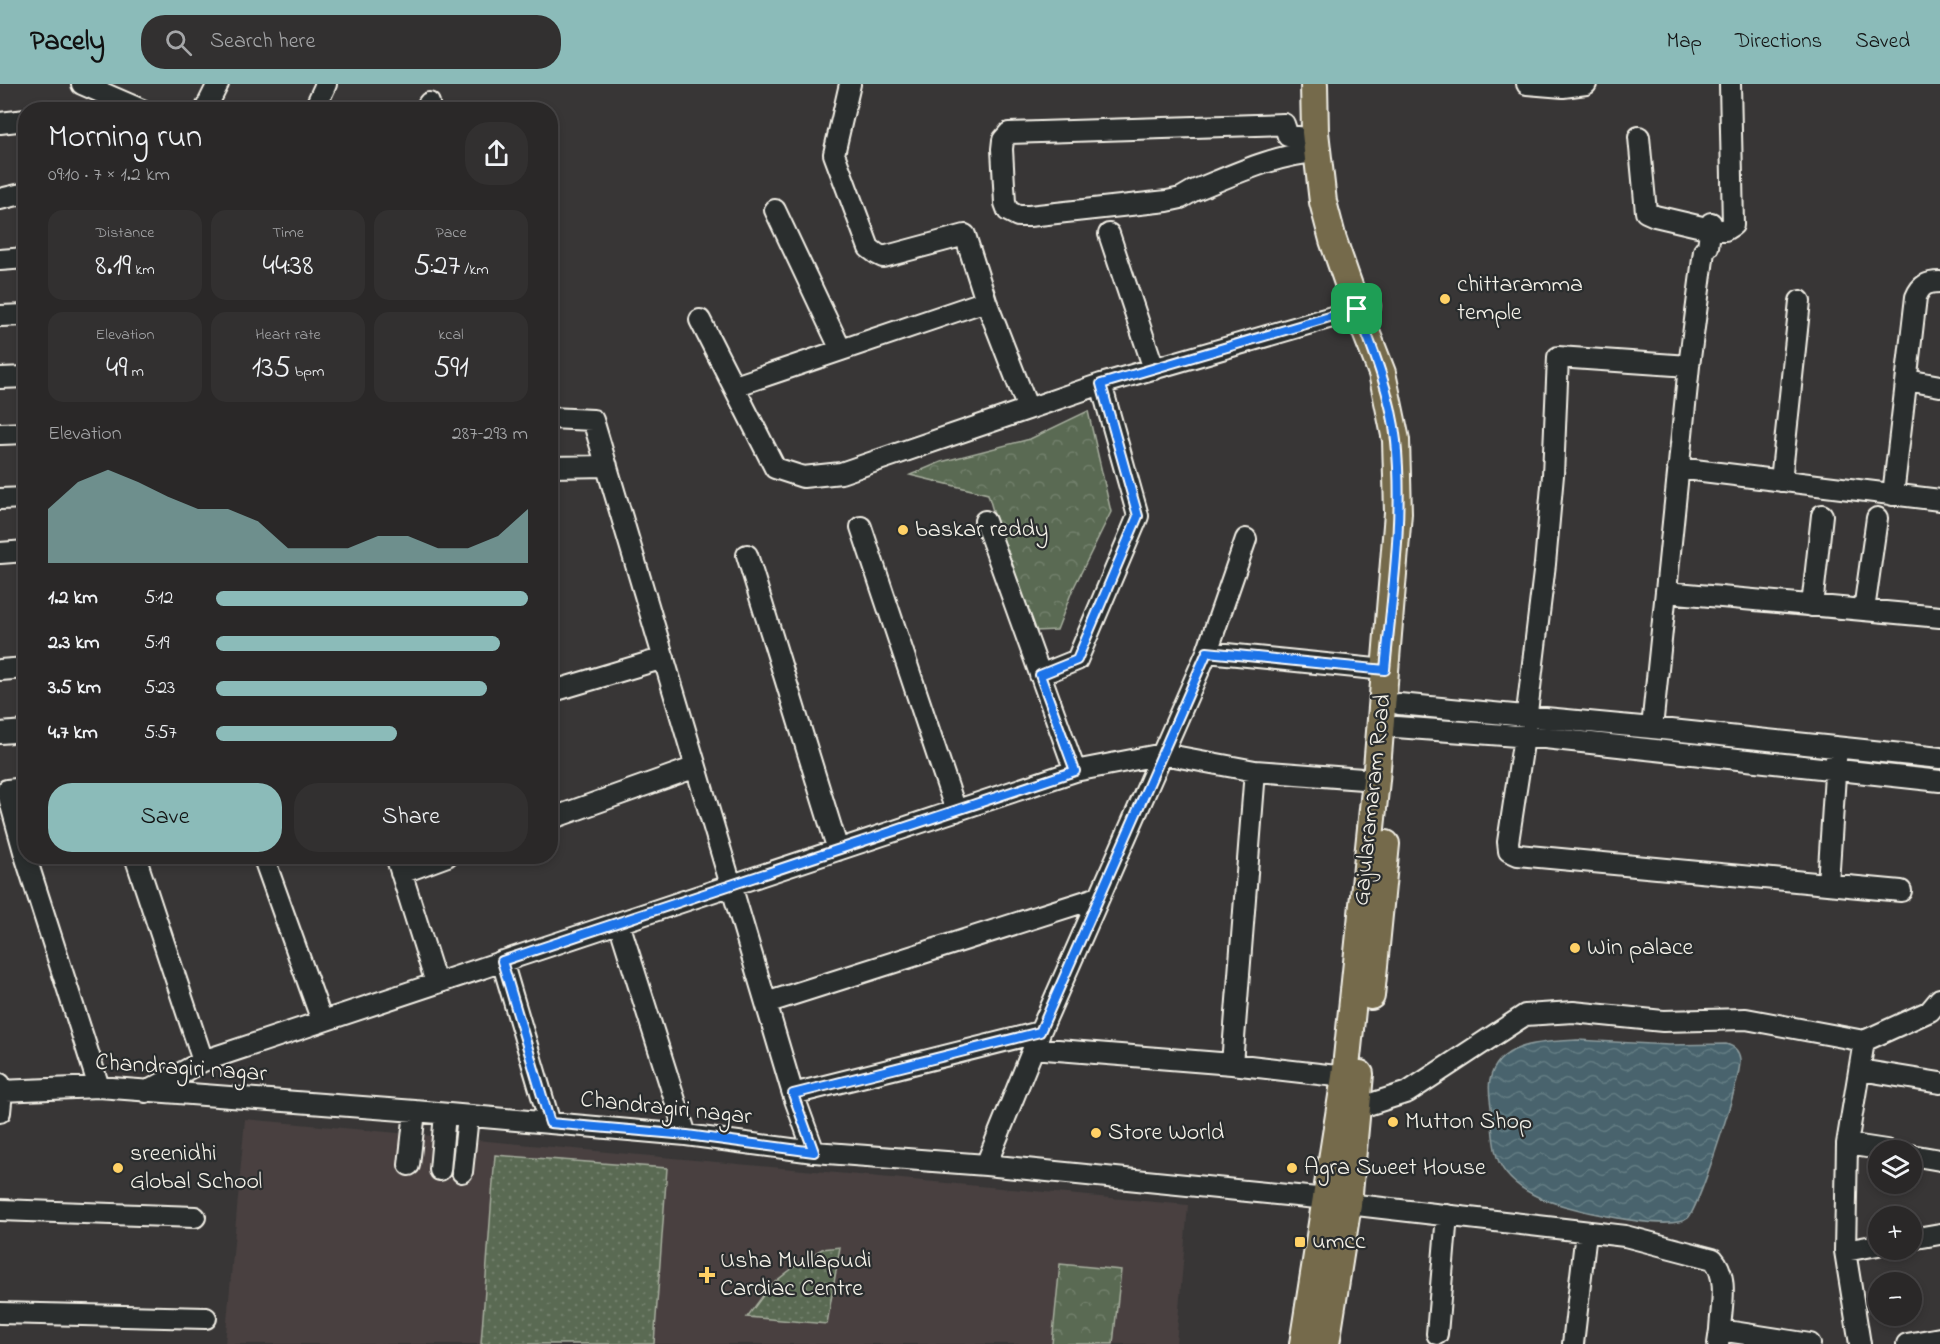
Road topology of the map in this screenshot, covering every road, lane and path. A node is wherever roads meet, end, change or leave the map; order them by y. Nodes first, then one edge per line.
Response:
1 (82, 84) edge
2 (218, 84) edge
3 (326, 84) edge
4 (850, 84) edge
5 (1314, 84) edge
6 (1329, 84) edge
7 (1527, 84) edge
8 (1586, 84) edge
9 (1730, 84) edge
10 (124, 102) edge
11 (209, 102) edge
12 (318, 102) edge
13 (18, 121) edge
14 (0, 123) edge
15 (1639, 137) dead end
16 (1304, 145) junction
17 (18, 195) edge
18 (0, 199) edge
19 (776, 210) dead end
20 (1707, 225) junction
21 (1109, 234) dead end
22 (18, 259) edge
23 (0, 260) edge
24 (1940, 282) edge
25 (1800, 301) dead end
26 (986, 302) junction
27 (1363, 307) junction
28 (18, 315) edge
29 (0, 316) edge
30 (700, 320) dead end
31 (841, 350) junction
32 (1689, 366) junction
33 (1154, 369) junction
34 (18, 377) edge
35 (0, 378) edge
36 (1907, 380) junction
37 (1101, 384) junction
38 (735, 386) junction
39 (1940, 386) edge
40 (1028, 409) junction
41 (558, 418) edge
42 (18, 433) edge
43 (0, 434) edge
44 (607, 466) junction
45 (558, 467) edge
46 (1678, 468) junction
47 (1781, 481) junction
48 (1893, 495) junction
49 (18, 498) edge
50 (0, 499) edge
51 (1940, 500) edge
52 (1822, 515) dead end
53 (1877, 518) dead end
54 (985, 521) dead end
55 (861, 527) dead end
56 (1246, 539) dead end
57 (18, 552) edge
58 (0, 553) edge
59 (747, 555) dead end
60 (1666, 592) junction
61 (1812, 606) junction
62 (1864, 610) junction
63 (1940, 617) edge
64 (1207, 652) junction
65 (664, 658) junction
66 (18, 669) edge
67 (0, 670) edge
68 (1385, 670) junction
69 (1040, 675) junction
70 (558, 690) edge
71 (1398, 715) junction
72 (1525, 716) junction
73 (1652, 728) junction
74 (18, 732) edge
75 (0, 733) edge
76 (1524, 737) junction
77 (1837, 748) junction
78 (1163, 754) junction
79 (1940, 758) edge
80 (696, 767) junction
81 (1834, 770) junction
82 (1075, 771) junction
83 (1255, 771) junction
84 (1376, 780) junction
85 (1940, 781) edge
86 (11, 789) edge
87 (956, 811) junction
88 (558, 816) edge
89 (18, 820) edge
90 (838, 850) junction
91 (29, 864) edge
92 (138, 864) edge
93 (266, 864) edge
94 (398, 865) edge
95 (1828, 884) junction
96 (731, 885) junction
97 (1901, 891) dead end
98 (1099, 897) junction
99 (619, 923) junction
100 (502, 961) junction
101 (436, 983) junction
102 (766, 1003) junction
103 (1937, 1007) edge
104 (322, 1021) junction
105 (1037, 1040) junction
106 (1864, 1041) junction
107 (203, 1061) junction
108 (1232, 1064) junction
109 (1860, 1070) junction
110 (1345, 1077) junction
111 (1940, 1083) edge
112 (99, 1087) junction
113 (1, 1089) edge
114 (146, 1092) junction
115 (793, 1094) junction
116 (1358, 1108) junction
117 (415, 1111) junction
118 (0, 1112) edge
119 (445, 1114) junction
120 (468, 1116) junction
121 (550, 1123) junction
122 (687, 1135) junction
123 (1846, 1144) junction
124 (1868, 1147) edge
125 (814, 1152) junction
126 (1922, 1157) edge
127 (1940, 1160) edge
128 (409, 1165) dead end
129 (986, 1165) junction
130 (440, 1170) dead end
131 (462, 1172) dead end
132 (1337, 1202) junction
133 (0, 1210) edge
134 (1447, 1215) junction
135 (195, 1217) dead end
136 (1586, 1232) junction
137 (1940, 1234) edge
138 (1922, 1237) edge
139 (1868, 1247) edge
140 (1845, 1251) junction
141 (0, 1313) edge
142 (206, 1318) dead end
143 (1437, 1334) dead end
144 (1719, 1337) edge
145 (1940, 1338) edge
146 (1303, 1344) edge
147 (1326, 1344) edge
148 (1574, 1344) edge
149 (1810, 1344) edge
150 (1860, 1344) edge
151 (1906, 1344) edge

1 - 10 street
2 - 11 street
3 - 12 street
4 - 26 street
5 - 16 main road, Gajularamaram Road
6 - 27 main road, Gajularamaram Road
7 - 8 street
9 - 20 street
13 - 14 street
15 - 20 street
16 - 16 street
16 - 27 main road, Gajularamaram Road
17 - 18 street
19 - 31 street
20 - 32 street
21 - 33 street
22 - 23 street
24 - 36 street
25 - 47 street
26 - 31 street
26 - 40 street
27 - 33 street
27 - 68 main road, Gajularamaram Road
27 - 71 main road, Gajularamaram Road
28 - 29 street
30 - 38 street
31 - 38 street
32 - 46 street
32 - 72 street
33 - 37 street
34 - 35 street
36 - 39 street
36 - 48 street
37 - 40 street
37 - 69 street
38 - 40 street
41 - 44 street
42 - 43 street
44 - 45 street
44 - 65 street
46 - 47 street
46 - 60 street
47 - 48 street
48 - 51 street
49 - 50 street
52 - 61 street
53 - 62 street
54 - 69 street
55 - 87 street
56 - 64 street
57 - 58 street
59 - 90 street
60 - 61 street
60 - 73 street
61 - 62 street
62 - 63 street
64 - 68 street
64 - 78 street
65 - 70 street
65 - 80 street
66 - 67 street
68 - 84 main road, Gajularamaram Road
69 - 82 street
71 - 72 street
71 - 76 street
71 - 116 main road, Gajularamaram Road
72 - 73 street
72 - 76 street
73 - 77 street
74 - 75 street
76 - 81 street
76 - 95 street
77 - 79 street
77 - 81 street
78 - 82 street
78 - 83 street
78 - 98 street
80 - 88 street
80 - 96 street
81 - 85 street
81 - 95 street
82 - 87 street
83 - 84 street
83 - 108 street
84 - 110 main road, Gajularamaram Road
86 - 89 street
87 - 90 street
90 - 96 street
91 - 112 street
92 - 107 street
93 - 104 street
94 - 101 street
95 - 97 street
96 - 99 street
96 - 102 street
98 - 102 street
98 - 105 street
99 - 100 street
99 - 122 street
100 - 101 street
100 - 121 street
101 - 104 street
102 - 115 street
103 - 106 street
104 - 107 street
105 - 108 street
105 - 115 street
105 - 129 street
106 - 109 street
106 - 116 street
107 - 114 street
108 - 110 street
109 - 111 street
109 - 123 street
110 - 132 main road, Gajularamaram Road
112 - 113 street, Chandragiri nagar
112 - 114 street, Chandragiri nagar
113 - 118 street
114 - 117 street, Chandragiri nagar
115 - 125 street
116 - 132 main road, Gajularamaram Road
117 - 119 street, Chandragiri nagar
117 - 128 street
119 - 120 street, Chandragiri nagar
119 - 130 street
120 - 121 street, Chandragiri nagar
120 - 131 street
121 - 122 street, Chandragiri nagar
122 - 125 street, Chandragiri nagar
123 - 124 street
123 - 140 street
125 - 129 street, Chandragiri nagar
126 - 127 street
129 - 132 street, Chandragiri nagar
132 - 134 street, Chandragiri nagar
132 - 146 main road, Gajularamaram Road
132 - 147 main road, Gajularamaram Road
133 - 135 street
134 - 136 street, Chandragiri nagar
134 - 143 street
136 - 144 street, Chandragiri nagar
136 - 148 street
137 - 138 street
139 - 140 street
140 - 150 street
141 - 142 street
144 - 149 street
145 - 151 street

